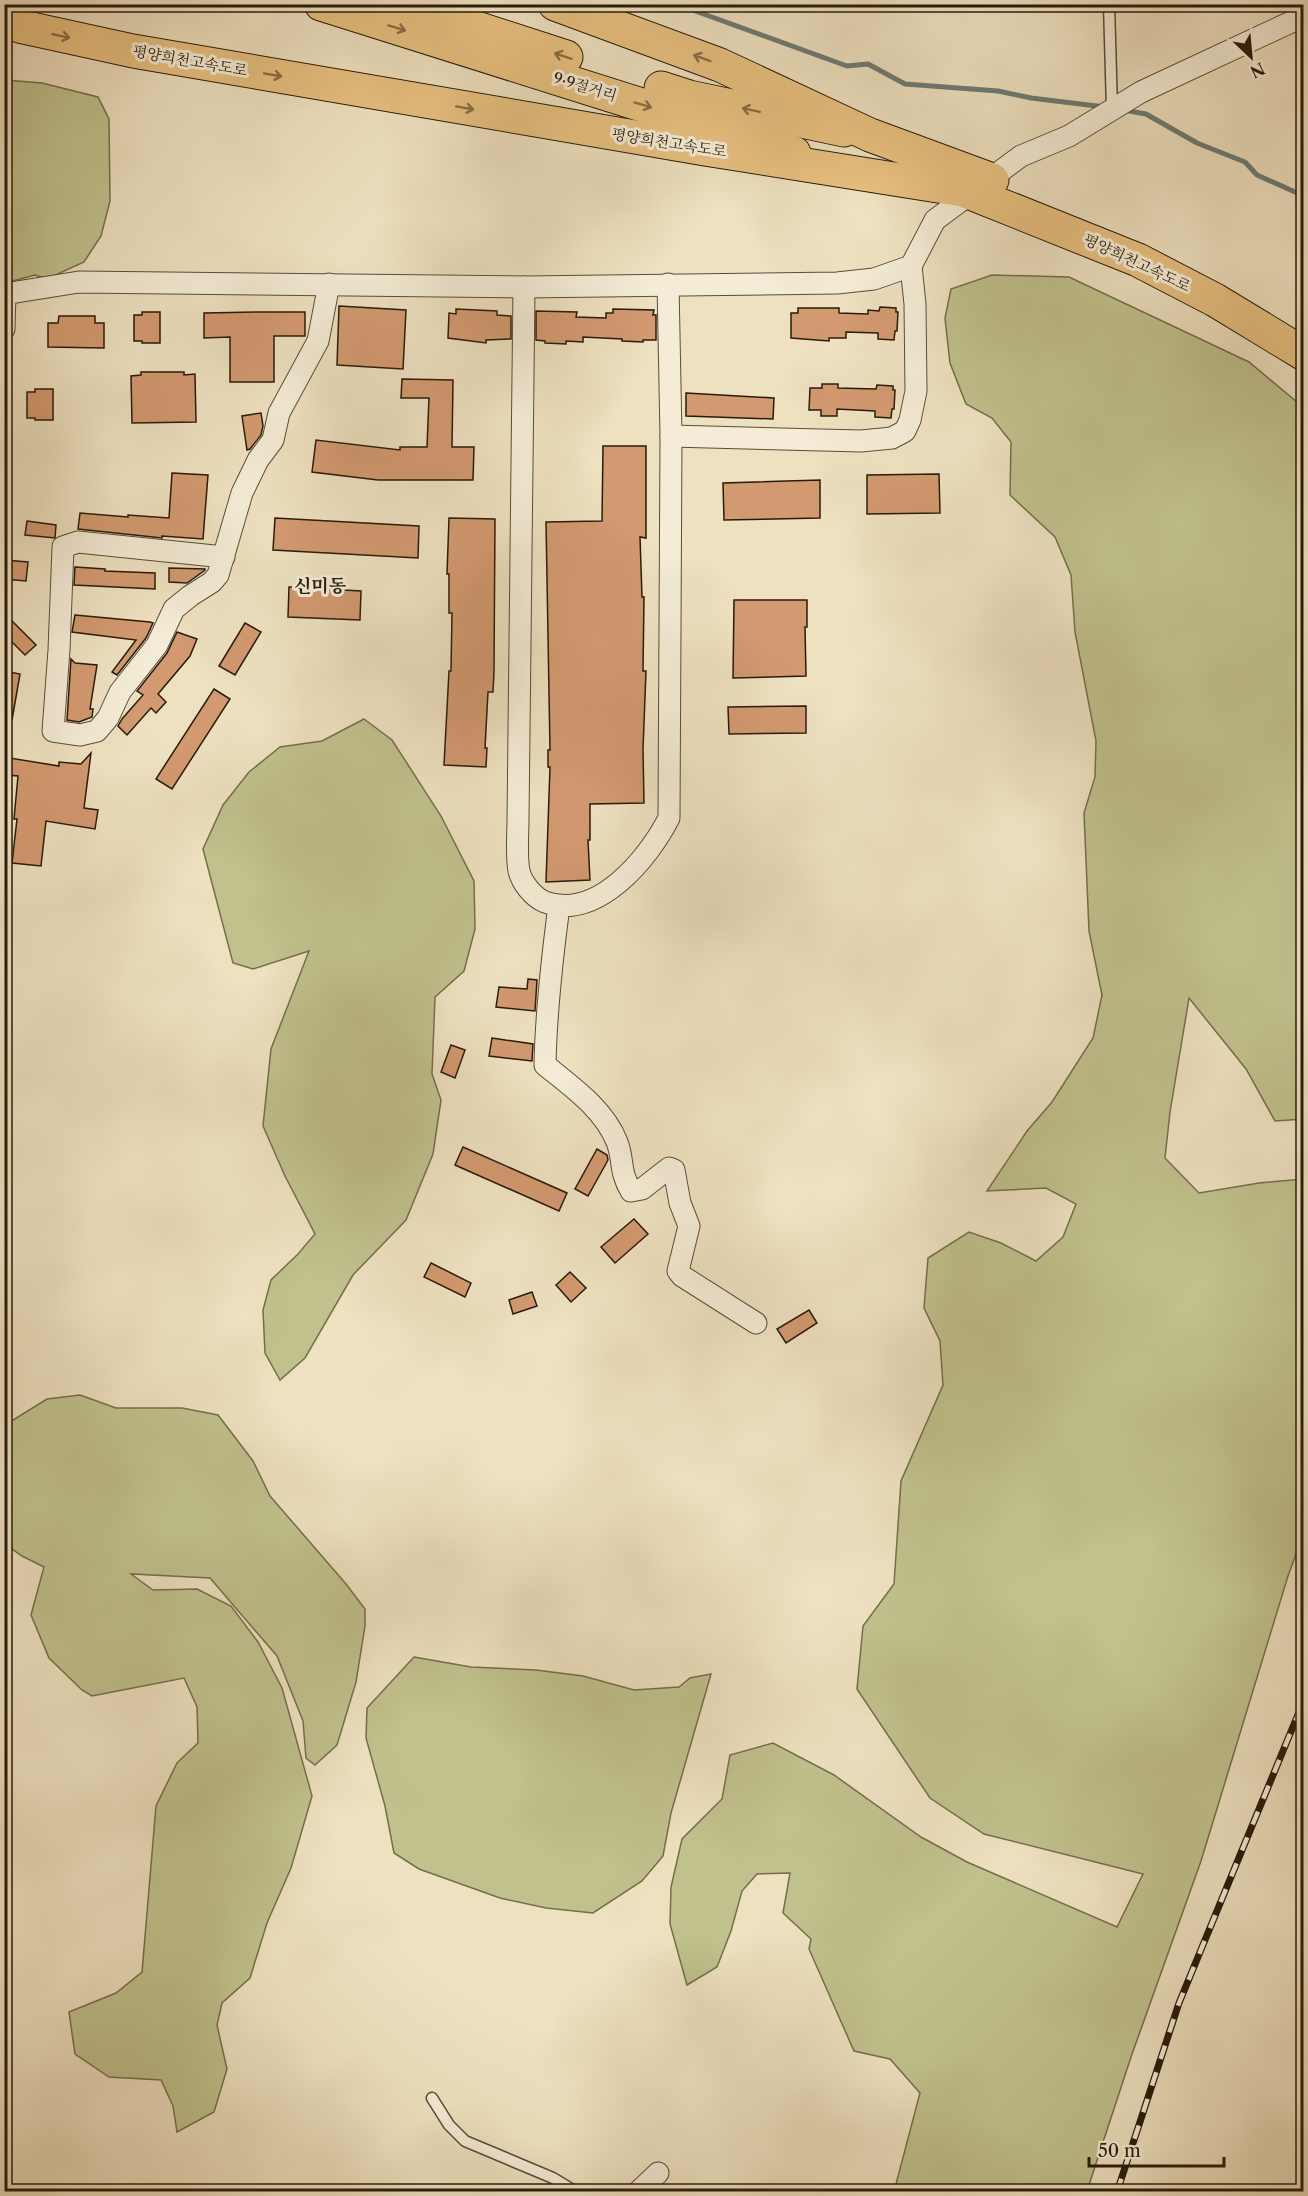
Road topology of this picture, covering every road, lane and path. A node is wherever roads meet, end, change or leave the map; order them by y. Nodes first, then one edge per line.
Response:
1 (321, 4) edge
2 (403, 4) edge
3 (555, 4) edge
4 (1109, 4) edge
5 (1304, 16) edge
6 (4, 21) edge
7 (1112, 109) junction
8 (870, 135) junction
9 (849, 171) junction
10 (980, 186) junction
11 (911, 266) junction
12 (328, 284) junction
13 (668, 284) junction
14 (524, 287) junction
15 (5, 294) edge
16 (4, 329) edge
17 (1304, 330) edge
18 (1304, 354) edge
19 (670, 436) junction
20 (224, 557) junction
21 (558, 906) junction
22 (756, 1323) dead end
23 (432, 2098) dead end
24 (658, 2173) dead end
25 (576, 2192) edge
26 (638, 2192) edge

1 -> 9 highway, 9·9절거리
8 -> 2 highway, 9·9절거리
8 -> 3 highway, 평양희천고속도로
4 - 7 lane
5 - 7 street
6 -> 9 highway, 평양희천고속도로
7 - 10 street
8 - 10 highway, 평양희천고속도로
9 - 10 highway, 평양희천고속도로
10 - 11 street
10 - 17 highway, 평양희천고속도로
10 - 18 highway, 평양희천고속도로
11 - 13 street
11 - 19 street
12 - 14 street
12 - 15 street
12 - 20 street
13 - 14 street
13 - 19 street
14 - 21 street
15 - 16 street
19 - 21 street
20 - 20 street
21 - 22 street
23 - 25 lane
24 - 26 street

